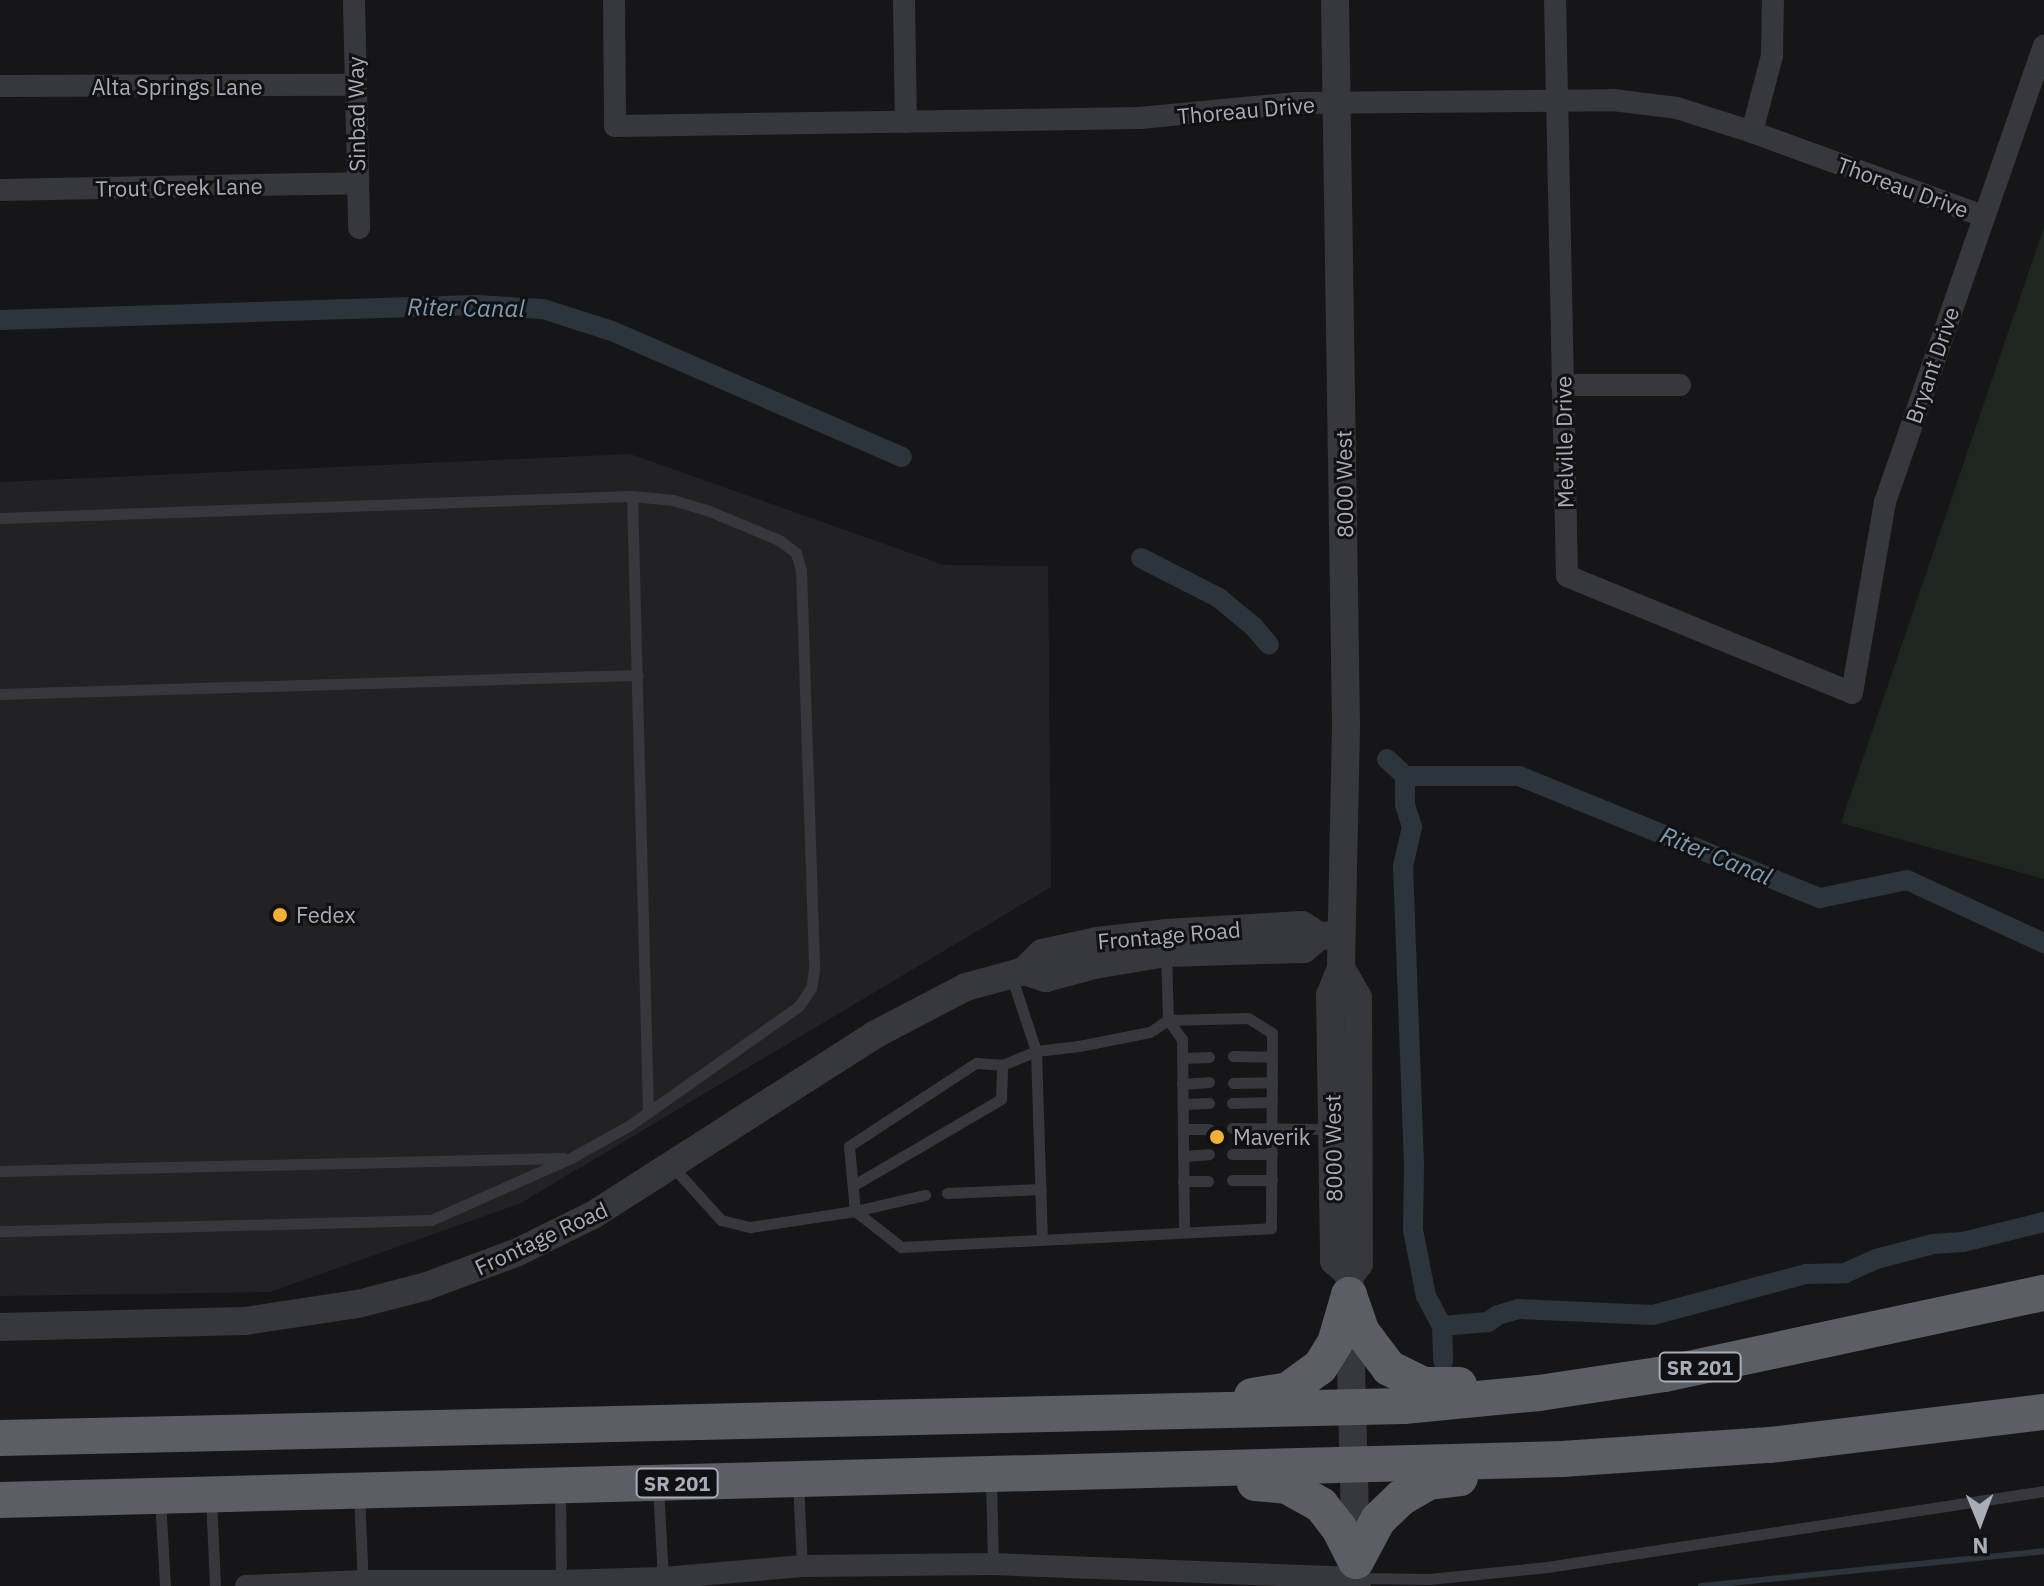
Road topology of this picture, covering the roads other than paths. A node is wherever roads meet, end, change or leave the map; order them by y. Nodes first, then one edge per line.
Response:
1 (354, 0) edge
2 (614, 0) edge
3 (904, 0) edge
4 (1335, 0) edge
5 (1555, 0) edge
6 (1773, 0) edge
7 (2044, 46) edge
8 (355, 85) junction
9 (0, 86) edge
10 (1557, 101) junction
11 (1337, 102) junction
12 (906, 122) junction
13 (1752, 132) junction
14 (358, 183) junction
15 (0, 190) edge
16 (1983, 216) junction
17 (359, 228) dead end
18 (1562, 385) junction
19 (1680, 385) dead end
20 (632, 496) junction
21 (0, 518) edge
22 (638, 675) junction
23 (1852, 693) joint
24 (0, 694) edge
25 (1330, 935) junction
26 (1166, 953) junction
27 (1341, 968) junction
28 (1017, 972) junction
29 (1168, 1020) junction
30 (1036, 1051) junction
31 (1233, 1056) dead end
32 (1209, 1057) dead end
33 (1272, 1057) junction
34 (1182, 1058) junction
35 (1002, 1065) junction
36 (1209, 1082) dead end
37 (1272, 1082) junction
38 (1233, 1083) dead end
39 (1182, 1084) junction
40 (1272, 1102) junction
41 (1209, 1103) dead end
42 (1232, 1103) dead end
43 (1183, 1104) junction
44 (648, 1112) junction
45 (1232, 1128) dead end
46 (1183, 1129) junction
47 (1209, 1129) dead end
48 (1272, 1129) junction
49 (1333, 1129) junction
50 (1209, 1154) dead end
51 (1232, 1154) dead end
52 (1272, 1154) junction
53 (1183, 1156) junction
54 (571, 1158) junction
55 (672, 1166) junction
56 (0, 1171) edge
57 (1232, 1180) dead end
58 (1272, 1180) junction
59 (1183, 1181) junction
60 (1208, 1181) dead end
61 (854, 1185) junction
62 (1041, 1189) junction
63 (947, 1193) dead end
64 (925, 1195) dead end
65 (855, 1211) junction
66 (0, 1231) edge
67 (1184, 1232) junction
68 (1042, 1238) junction
69 (1350, 1285) junction
70 (2044, 1293) edge
71 (0, 1327) edge
72 (1829, 1339) junction
73 (1352, 1409) junction
74 (2044, 1412) edge
75 (926, 1419) junction
76 (0, 1438) edge
77 (1770, 1445) junction
78 (1354, 1466) junction
79 (1003, 1473) junction
80 (798, 1480) junction
81 (658, 1483) junction
82 (560, 1485) junction
83 (359, 1490) junction
84 (2044, 1491) edge
85 (211, 1493) junction
86 (160, 1494) junction
87 (0, 1500) edge
88 (993, 1564) junction
89 (802, 1566) junction
90 (1356, 1575) edge
91 (663, 1578) junction
92 (1108, 1578) edge
93 (561, 1581) junction
94 (363, 1584) edge
95 (165, 1586) edge
96 (215, 1586) edge
97 (246, 1586) edge

1 - 8 street, Sinbad Way
2 - 12 street, Thoreau Drive
3 - 12 street
4 - 11 street, 8000 West
5 - 10 street, Melville Drive
6 - 13 street
7 - 16 street, Bryant Drive
8 - 9 street, Alta Springs Lane
8 - 14 street, Sinbad Way
10 - 11 street, Thoreau Drive
10 - 13 street, Thoreau Drive
10 - 18 street, Melville Drive
11 - 12 street, Thoreau Drive
11 - 25 street, 8000 West
13 - 16 street, Thoreau Drive
14 - 15 street, Trout Creek Lane
14 - 17 street, Sinbad Way
16 - 23 street, Bryant Drive
18 - 19 street
18 - 23 street, Melville Drive
20 - 21 lane
20 - 22 lane
20 - 44 lane
22 - 24 lane
22 - 44 lane
25 - 26 street, Frontage Road
25 - 27 street, 8000 West
25 - 28 street, Frontage Road
26 - 28 street, Frontage Road
26 - 29 lane
27 - 49 street, 8000 West
27 - 69 street, 8000 West
28 - 30 lane
28 - 55 street, Frontage Road
29 - 30 lane
29 - 33 lane
29 - 34 lane
30 - 35 lane
30 - 62 lane
31 - 33 lane
32 - 34 lane
33 - 37 lane
34 - 39 lane
35 - 61 lane
35 - 61 lane
36 - 39 lane
37 - 38 lane
37 - 40 lane
39 - 43 lane
40 - 42 lane
40 - 48 lane
41 - 43 lane
43 - 46 lane
44 - 54 lane
45 - 48 lane
46 - 47 lane
46 - 53 lane
48 - 49 lane
48 - 52 lane
49 - 69 street, 8000 West
50 - 53 lane
51 - 52 lane
52 - 58 lane
53 - 59 lane
54 - 56 lane
54 - 66 lane
55 - 65 lane
55 - 71 street, Frontage Road
57 - 58 lane
58 - 67 lane
59 - 60 lane
59 - 67 lane
61 - 65 lane
62 - 63 lane
62 - 68 lane
64 - 65 lane
65 - 68 lane
67 - 68 lane
69 - 72 highway
69 - 73 street, 8000 West
69 - 75 highway
70 - 72 highway, SR 201
72 - 73 highway, SR 201
73 - 75 highway, SR 201
73 - 78 street, 8000 West
74 - 77 highway, SR 201
75 - 76 highway, SR 201
77 - 78 highway, SR 201
77 - 90 highway
78 - 79 highway, SR 201
78 - 90 street, 8000 West
79 - 80 highway, SR 201
79 - 88 lane
79 - 90 highway
80 - 81 highway, SR 201
80 - 89 lane
81 - 82 highway, SR 201
81 - 91 lane
82 - 83 highway, SR 201
82 - 93 lane
83 - 85 highway, SR 201
83 - 94 lane
84 - 90 lane
85 - 86 highway, SR 201
85 - 96 lane
86 - 87 highway, SR 201
86 - 95 lane
88 - 89 street
88 - 92 street
89 - 91 street
90 - 92 street
91 - 93 street
93 - 94 street
94 - 97 street

